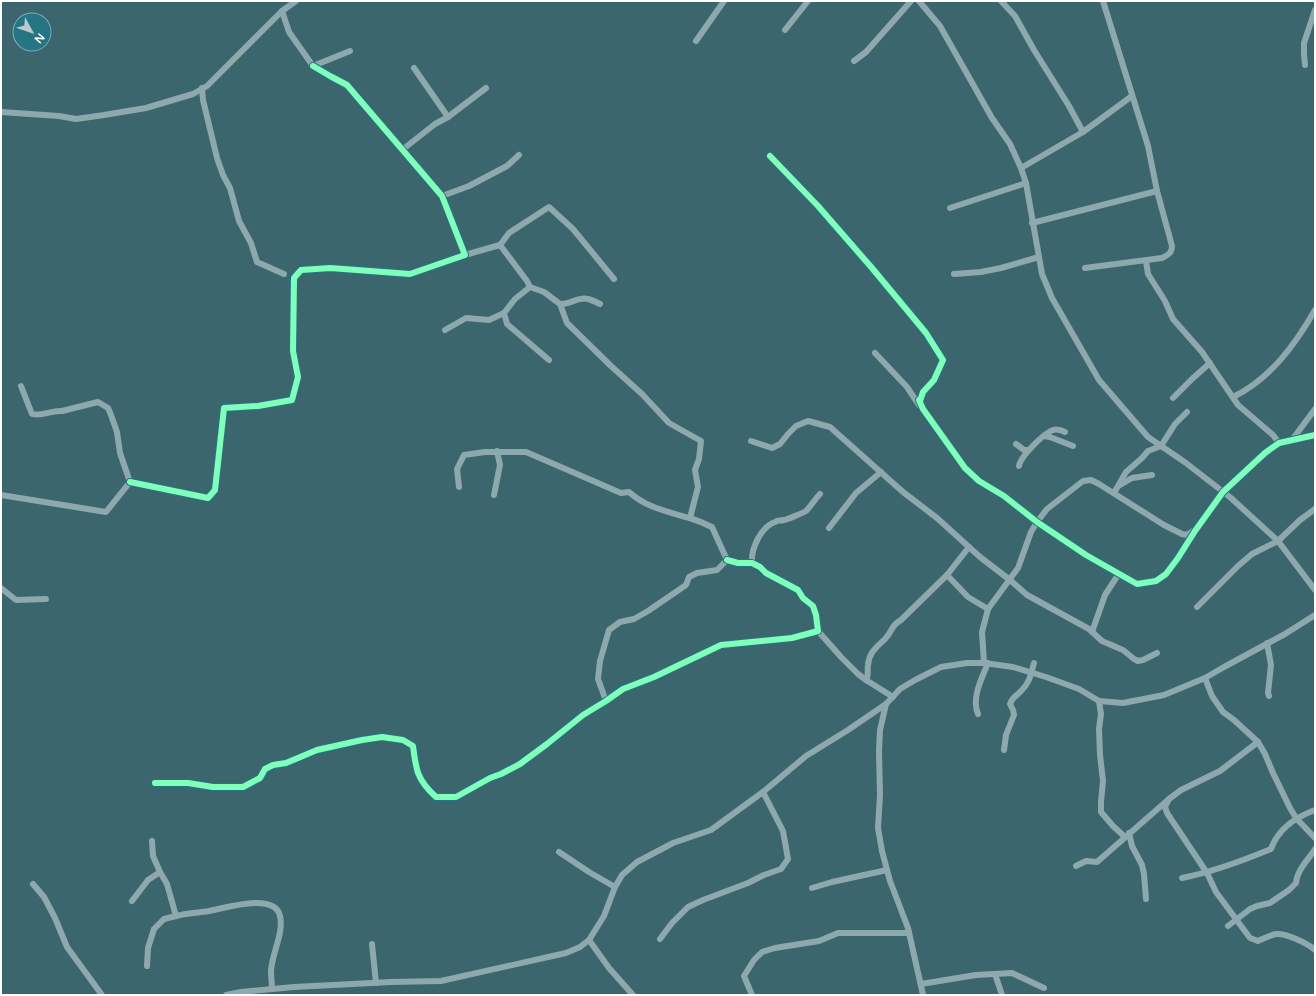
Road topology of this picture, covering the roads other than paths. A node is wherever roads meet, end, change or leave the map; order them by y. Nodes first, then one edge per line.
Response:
1 (296, 1) edge
2 (724, 1) edge
3 (808, 1) edge
4 (911, 1) edge
5 (919, 1) edge
6 (1001, 1) edge
7 (1103, 1) edge
8 (1315, 10) edge
9 (282, 11) junction
10 (785, 30) dead end
11 (696, 40) dead end
12 (350, 51) dead end
13 (854, 61) dead end
14 (1305, 65) dead end
15 (312, 66) junction
16 (414, 68) dead end
17 (202, 88) junction
18 (486, 88) dead end
19 (1132, 96) junction
20 (1, 112) edge
21 (448, 117) junction
22 (1083, 132) junction
23 (402, 150) junction
24 (519, 155) dead end
25 (770, 156) dead end
26 (1021, 168) junction
27 (1026, 183) junction
28 (1157, 191) junction
29 (442, 196) junction
30 (950, 208) dead end
31 (1032, 223) junction
32 (500, 245) junction
33 (465, 255) junction
34 (1039, 257) junction
35 (1146, 261) junction
36 (1085, 268) dead end
37 (284, 274) dead end
38 (954, 274) dead end
39 (614, 279) dead end
40 (530, 287) junction
41 (560, 304) junction
42 (600, 304) dead end
43 (1315, 310) edge
44 (504, 313) junction
45 (445, 330) dead end
46 (875, 353) dead end
47 (549, 360) dead end
48 (1210, 363) junction
49 (22, 386) dead end
50 (1233, 397) junction
51 (1173, 398) dead end
52 (922, 409) junction
53 (1315, 409) edge
54 (1187, 412) dead end
55 (1065, 432) dead end
56 (1315, 435) edge
57 (1044, 436) junction
58 (1292, 440) junction
59 (751, 441) dead end
60 (1279, 443) junction
61 (1016, 444) dead end
62 (1072, 446) dead end
63 (1161, 446) junction
64 (1028, 450) junction
65 (497, 452) junction
66 (1019, 466) dead end
67 (881, 472) junction
68 (1152, 474) dead end
69 (130, 482) junction
70 (1120, 485) junction
71 (459, 487) dead end
72 (1223, 492) junction
73 (1114, 493) junction
74 (820, 494) dead end
75 (1, 495) edge
76 (494, 495) dead end
77 (1315, 508) edge
78 (690, 518) junction
79 (1037, 522) junction
80 (829, 528) dead end
81 (1195, 531) junction
82 (1278, 541) junction
83 (969, 547) junction
84 (727, 560) junction
85 (752, 562) junction
86 (947, 575) junction
87 (1118, 575) dead end
88 (1010, 580) junction
89 (1, 588) edge
90 (1315, 590) edge
91 (46, 599) dead end
92 (1197, 607) dead end
93 (988, 609) junction
94 (1315, 615) edge
95 (818, 631) junction
96 (1092, 632) junction
97 (1267, 643) junction
98 (1157, 653) dead end
99 (986, 663) junction
100 (1034, 663) dead end
101 (1032, 673) junction
102 (1205, 678) junction
103 (866, 680) junction
104 (893, 696) junction
105 (1269, 696) dead end
106 (606, 701) junction
107 (1099, 701) junction
108 (886, 704) junction
109 (978, 714) dead end
110 (1258, 742) junction
111 (1004, 750) dead end
112 (155, 783) dead end
113 (763, 792) junction
114 (1169, 799) junction
115 (1315, 810) edge
116 (1296, 818) junction
117 (1127, 835) junction
118 (1315, 838) edge
119 (152, 841) dead end
120 (1315, 849) edge
121 (560, 852) dead end
122 (1076, 866) dead end
123 (887, 870) junction
124 (160, 872) junction
125 (1207, 873) junction
126 (1182, 878) dead end
127 (33, 884) dead end
128 (614, 887) junction
129 (812, 888) dead end
130 (1146, 899) dead end
131 (132, 901) dead end
132 (176, 916) junction
133 (1237, 919) junction
134 (1228, 926) dead end
135 (909, 933) junction
136 (660, 939) dead end
137 (589, 940) junction
138 (372, 944) dead end
139 (1315, 950) edge
140 (147, 966) dead end
141 (995, 974) junction
142 (376, 983) junction
143 (921, 984) junction
144 (1044, 988) dead end
145 (272, 989) junction
146 (102, 995) edge
147 (226, 995) edge
148 (632, 995) edge
149 (752, 995) edge
150 (923, 995) edge
151 (1002, 995) edge

1 - 9 street
2 - 11 street
3 - 10 street
4 - 13 street
5 - 26 street
6 - 22 street
7 - 19 street
8 - 14 street
9 - 15 street
9 - 17 street
12 - 15 street
15 - 23 street
16 - 21 street
17 - 20 street
17 - 37 street
18 - 21 street
19 - 22 street
19 - 28 street
21 - 23 street
22 - 26 street
23 - 29 street
24 - 29 street
25 - 52 street
26 - 27 street
27 - 30 street
27 - 31 street
28 - 31 street
28 - 35 street
29 - 33 street
31 - 34 street
32 - 33 street
32 - 39 street
32 - 40 street
33 - 69 street
34 - 38 street
34 - 63 street
35 - 36 street
35 - 48 street
40 - 41 street
40 - 44 street
41 - 42 street
41 - 78 street
43 - 50 street
44 - 45 street
44 - 47 street
46 - 52 street
48 - 50 street
48 - 51 street
49 - 69 street
50 - 60 street
52 - 79 street
53 - 58 street
54 - 63 street
55 - 57 street
56 - 58 street
57 - 62 street
57 - 64 street
58 - 60 street
59 - 67 street
60 - 72 street
61 - 64 street
63 - 70 street
63 - 72 street
64 - 66 street
65 - 71 street
65 - 76 street
65 - 78 street
67 - 80 street
67 - 83 street
68 - 70 street
69 - 75 street
70 - 73 street
72 - 81 street
72 - 82 street
73 - 79 street
73 - 81 street
74 - 85 street
77 - 82 street
78 - 84 street
79 - 81 street
79 - 88 street
82 - 90 street
82 - 92 street
83 - 86 street
83 - 88 street
84 - 85 street
84 - 106 street
85 - 95 street
86 - 93 street
86 - 103 street
87 - 96 street
88 - 93 street
88 - 96 street
89 - 91 street
93 - 99 street
94 - 97 street
95 - 103 street
95 - 106 street
96 - 98 street
97 - 102 street
97 - 105 street
99 - 101 street
99 - 104 street
99 - 109 street
100 - 101 street
101 - 107 street
101 - 111 street
102 - 107 street
102 - 110 street
103 - 104 street
104 - 108 street
106 - 112 street
107 - 117 street
108 - 113 street
108 - 123 street
110 - 114 street
110 - 116 street
113 - 128 street
113 - 136 street
114 - 117 street
114 - 125 street
115 - 116 street
116 - 118 street
116 - 125 street
117 - 122 street
117 - 130 street
119 - 124 street
120 - 133 street
121 - 128 street
123 - 129 street
123 - 135 street
124 - 131 street
124 - 132 street
125 - 126 street
125 - 133 street
127 - 146 street
128 - 137 street
132 - 140 street
132 - 145 street
133 - 134 street
133 - 139 street
135 - 143 street
135 - 149 street
137 - 142 street
137 - 148 street
138 - 142 street
141 - 143 street
141 - 144 street
141 - 151 street
142 - 145 street
143 - 150 street
145 - 147 street

